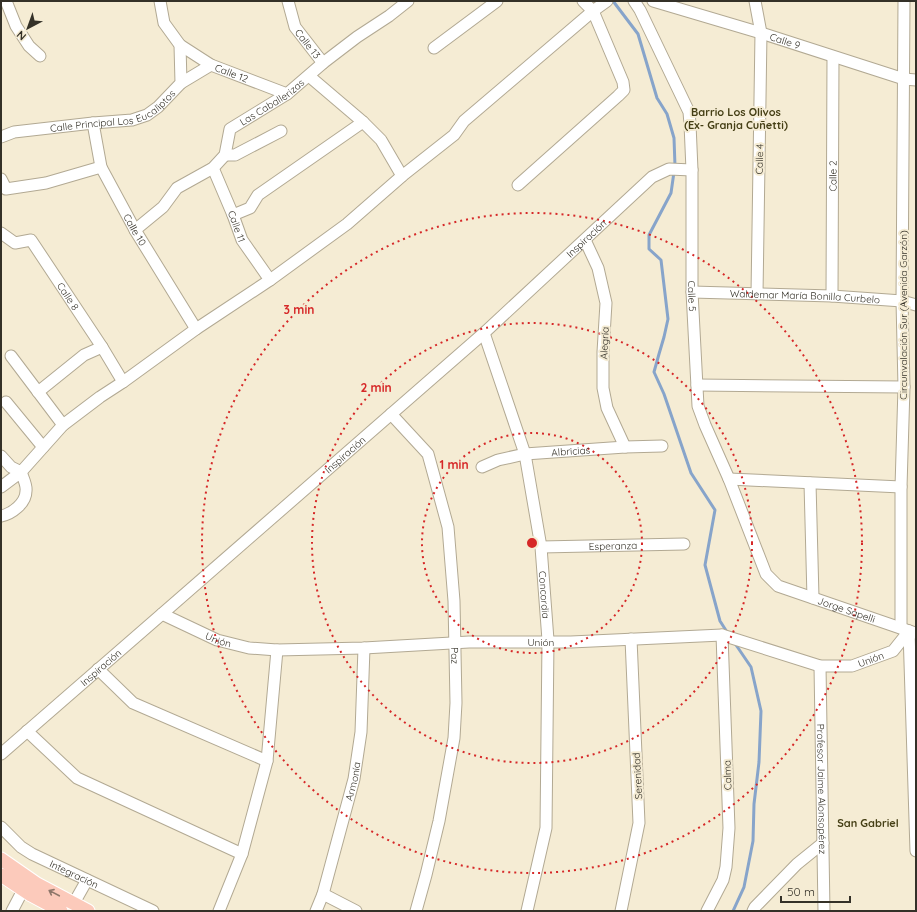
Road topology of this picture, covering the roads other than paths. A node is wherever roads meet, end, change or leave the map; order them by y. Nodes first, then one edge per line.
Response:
1 (6, 1) edge
2 (160, 1) edge
3 (288, 1) edge
4 (408, 1) edge
5 (497, 1) edge
6 (583, 1) edge
7 (606, 1) edge
8 (634, 1) edge
9 (653, 1) edge
10 (755, 1) edge
11 (904, 1) edge
12 (593, 11) junction
13 (761, 33) junction
14 (180, 45) junction
15 (434, 48) dead end
16 (40, 56) dead end
17 (833, 57) junction
18 (323, 63) junction
19 (211, 65) junction
20 (309, 76) junction
21 (904, 79) junction
22 (916, 80) edge
23 (181, 83) junction
24 (287, 94) junction
25 (363, 122) junction
26 (92, 123) junction
27 (282, 131) dead end
28 (1, 137) edge
29 (225, 154) junction
30 (101, 167) junction
31 (213, 168) junction
32 (692, 170) junction
33 (402, 176) junction
34 (1, 179) edge
35 (518, 185) dead end
36 (233, 215) junction
37 (135, 230) junction
38 (1, 233) edge
39 (585, 240) junction
40 (270, 280) junction
41 (692, 292) junction
42 (757, 294) junction
43 (832, 296) junction
44 (902, 301) junction
45 (916, 305) edge
46 (196, 329) junction
47 (484, 333) junction
48 (102, 347) junction
49 (11, 356) dead end
50 (123, 382) junction
51 (697, 385) junction
52 (904, 387) junction
53 (38, 392) junction
54 (6, 402) dead end
55 (391, 414) junction
56 (63, 425) junction
57 (662, 446) dead end
58 (43, 447) junction
59 (625, 447) junction
60 (525, 454) junction
61 (1, 456) edge
62 (482, 467) dead end
63 (21, 472) junction
64 (729, 479) junction
65 (810, 483) junction
66 (900, 486) junction
67 (1, 487) edge
68 (1, 516) edge
69 (684, 544) dead end
70 (541, 547) junction
71 (778, 586) joint
72 (812, 598) junction
73 (162, 614) junction
74 (909, 631) edge
75 (722, 635) junction
76 (631, 639) junction
77 (548, 642) junction
78 (455, 643) junction
79 (364, 648) junction
80 (277, 650) junction
81 (820, 666) junction
82 (98, 669) junction
83 (27, 731) junction
84 (1, 754) edge
85 (267, 761) junction
86 (1, 827) edge
87 (823, 843) junction
88 (916, 851) edge
89 (242, 854) junction
90 (1, 859) edge
91 (1, 875) edge
92 (87, 880) junction
93 (23, 890) junction
94 (323, 894) junction
95 (74, 903) junction
96 (12, 911) edge
97 (61, 911) edge
98 (88, 911) edge
99 (153, 911) edge
100 (219, 911) edge
101 (316, 911) edge
102 (356, 911) edge
103 (416, 911) edge
104 (527, 911) edge
105 (621, 911) edge
106 (707, 911) edge
107 (753, 911) edge
108 (824, 911) edge

1 - 16 street
2 - 14 street
3 - 18 street, Calle 13
4 - 18 street, Las Caballerizas
5 - 15 street
6 - 12 street
7 - 12 street
8 - 32 street, Calle 5
9 - 13 street, Calle 9
10 - 13 street, Calle 4
11 - 21 street, Circunvalación Sur (Avenida Garzón)
12 - 33 street
12 - 35 street
13 - 17 street, Calle 9
13 - 42 street, Calle 4
14 - 19 street, Calle 12
14 - 23 street, Calle Principal Los Eucaliptos
17 - 21 street, Calle 9
17 - 43 street, Calle 2
18 - 20 street, Las Caballerizas
19 - 23 street
19 - 24 street, Calle 12
20 - 24 street, Las Caballerizas
20 - 25 street
21 - 22 street, Calle 9
21 - 44 street, Circunvalación Sur (Avenida Garzón)
23 - 26 street, Calle Principal Los Eucaliptos
24 - 29 street, Las Caballerizas
25 - 33 street
25 - 36 street
26 - 28 street, Calle Principal Los Eucaliptos
26 - 30 street, Calle 10
27 - 29 street
29 - 31 street, Las Caballerizas
30 - 34 street
30 - 37 street, Calle 10
31 - 36 street, Calle 11
31 - 37 street, Las Caballerizas
32 - 39 street, Inspiración
32 - 41 street, Calle 5
33 - 40 street
36 - 40 street, Calle 11
37 - 46 street, Calle 10
38 - 48 street, Calle 8
39 - 47 street, Inspiración
39 - 59 street, Alegría
40 - 46 street
41 - 42 street, Waldemar María Bonilla Curbelo
41 - 51 street, Calle 5
42 - 43 street, Waldemar María Bonilla Curbelo
43 - 44 street, Waldemar María Bonilla Curbelo
44 - 45 street, Waldemar María Bonilla Curbelo
44 - 52 street, Circunvalación Sur (Avenida Garzón)
46 - 50 street
47 - 55 street, Inspiración
47 - 60 street, Concordia
48 - 50 street, Calle 8
48 - 53 street
49 - 53 street
50 - 56 street
51 - 52 street
51 - 64 street, Calle 5
52 - 66 street, Circunvalación Sur (Avenida Garzón)
53 - 56 street
54 - 58 street
55 - 73 street, Inspiración
55 - 78 street, Paz
56 - 58 street
57 - 59 street, Albricias
58 - 63 street
59 - 60 street, Albricias
60 - 62 street, Albricias
60 - 70 street, Concordia
61 - 63 street
63 - 67 street
63 - 68 street
64 - 65 street
64 - 71 street, Calle 5
65 - 66 street
65 - 72 street
66 - 74 street, Circunvalación Sur (Avenida Garzón)
69 - 70 street, Esperanza
70 - 77 street, Concordia
71 - 72 street, Jorge Sapelli
72 - 74 street, Jorge Sapelli
73 - 80 street, Unión
73 - 82 street, Inspiración
74 - 81 street, Unión
74 - 88 street, Circunvalación Sur (Avenida Garzón)
75 - 76 street, Unión
75 - 81 street, Unión
75 - 106 street, Calma
76 - 77 street, Unión
76 - 105 street, Serenidad
77 - 78 street, Unión
77 - 104 street, Concordia
78 - 79 street, Unión
78 - 103 street, Paz
79 - 80 street, Unión
79 - 94 street, Armonía
80 - 85 street
81 - 87 street, Profesor Jaime Alonsopérez
82 - 83 street, Inspiración
82 - 85 street
83 - 84 street, Inspiración
83 - 89 street
85 - 89 street
86 - 92 street, Integración
87 - 107 street
87 - 108 street, Profesor Jaime Alonsopérez
89 - 100 street
95 -> 90 main road
91 - 93 main road
92 - 95 street
92 - 99 street, Integración
93 - 96 street
93 - 97 main road
94 - 101 street, Armonía
94 - 102 street
95 - 98 main road

